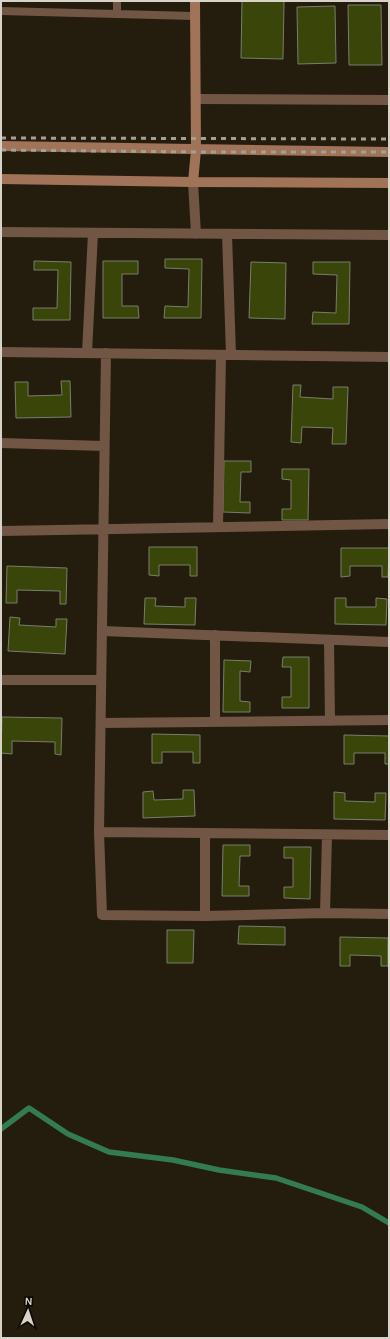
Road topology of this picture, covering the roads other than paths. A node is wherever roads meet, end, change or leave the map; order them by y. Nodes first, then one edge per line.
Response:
1 (117, 1) edge
2 (195, 1) edge
3 (1, 11) edge
4 (116, 14) junction
5 (194, 16) junction
6 (196, 99) junction
7 (389, 100) edge
8 (1, 146) edge
9 (196, 150) junction
10 (389, 152) edge
11 (1, 179) edge
12 (193, 182) junction
13 (389, 183) edge
14 (1, 232) edge
15 (93, 232) junction
16 (196, 234) junction
17 (227, 234) junction
18 (389, 235) edge
19 (1, 352) edge
20 (87, 353) junction
21 (106, 354) junction
22 (226, 355) junction
23 (389, 357) edge
24 (1, 443) edge
25 (104, 446) junction
26 (389, 524) edge
27 (218, 527) junction
28 (104, 530) junction
29 (1, 531) edge
30 (102, 631) junction
31 (215, 635) junction
32 (329, 640) junction
33 (389, 642) edge
34 (1, 680) edge
35 (102, 680) junction
36 (389, 720) edge
37 (330, 721) junction
38 (215, 722) junction
39 (101, 723) junction
40 (99, 832) junction
41 (205, 833) junction
42 (327, 835) junction
43 (389, 836) edge
44 (325, 913) junction
45 (389, 914) edge
46 (205, 916) junction

1 - 4 lane
2 - 5 main road
3 - 4 lane
4 - 5 lane
5 - 6 main road
6 - 7 street
6 - 9 main road
8 - 9 main road
9 - 10 main road
9 - 12 main road
11 - 12 main road
12 - 13 main road
12 - 16 street
14 - 15 street
15 - 16 street
15 - 20 street
16 - 17 street
17 - 18 street
17 - 22 street
19 - 20 street
20 - 21 street
21 - 22 street
21 - 25 street
22 - 23 street
22 - 27 street
24 - 25 street
25 - 28 street
26 - 27 street
27 - 28 street
28 - 29 street
28 - 30 street
30 - 31 street
30 - 35 street
31 - 32 street
31 - 38 street
32 - 33 street
32 - 37 street
34 - 35 street
35 - 39 street
36 - 37 street
37 - 38 street
38 - 39 street
39 - 40 street
40 - 41 street
40 - 46 street
41 - 42 street
41 - 46 street
42 - 43 street
42 - 44 street
44 - 45 street
44 - 46 street

